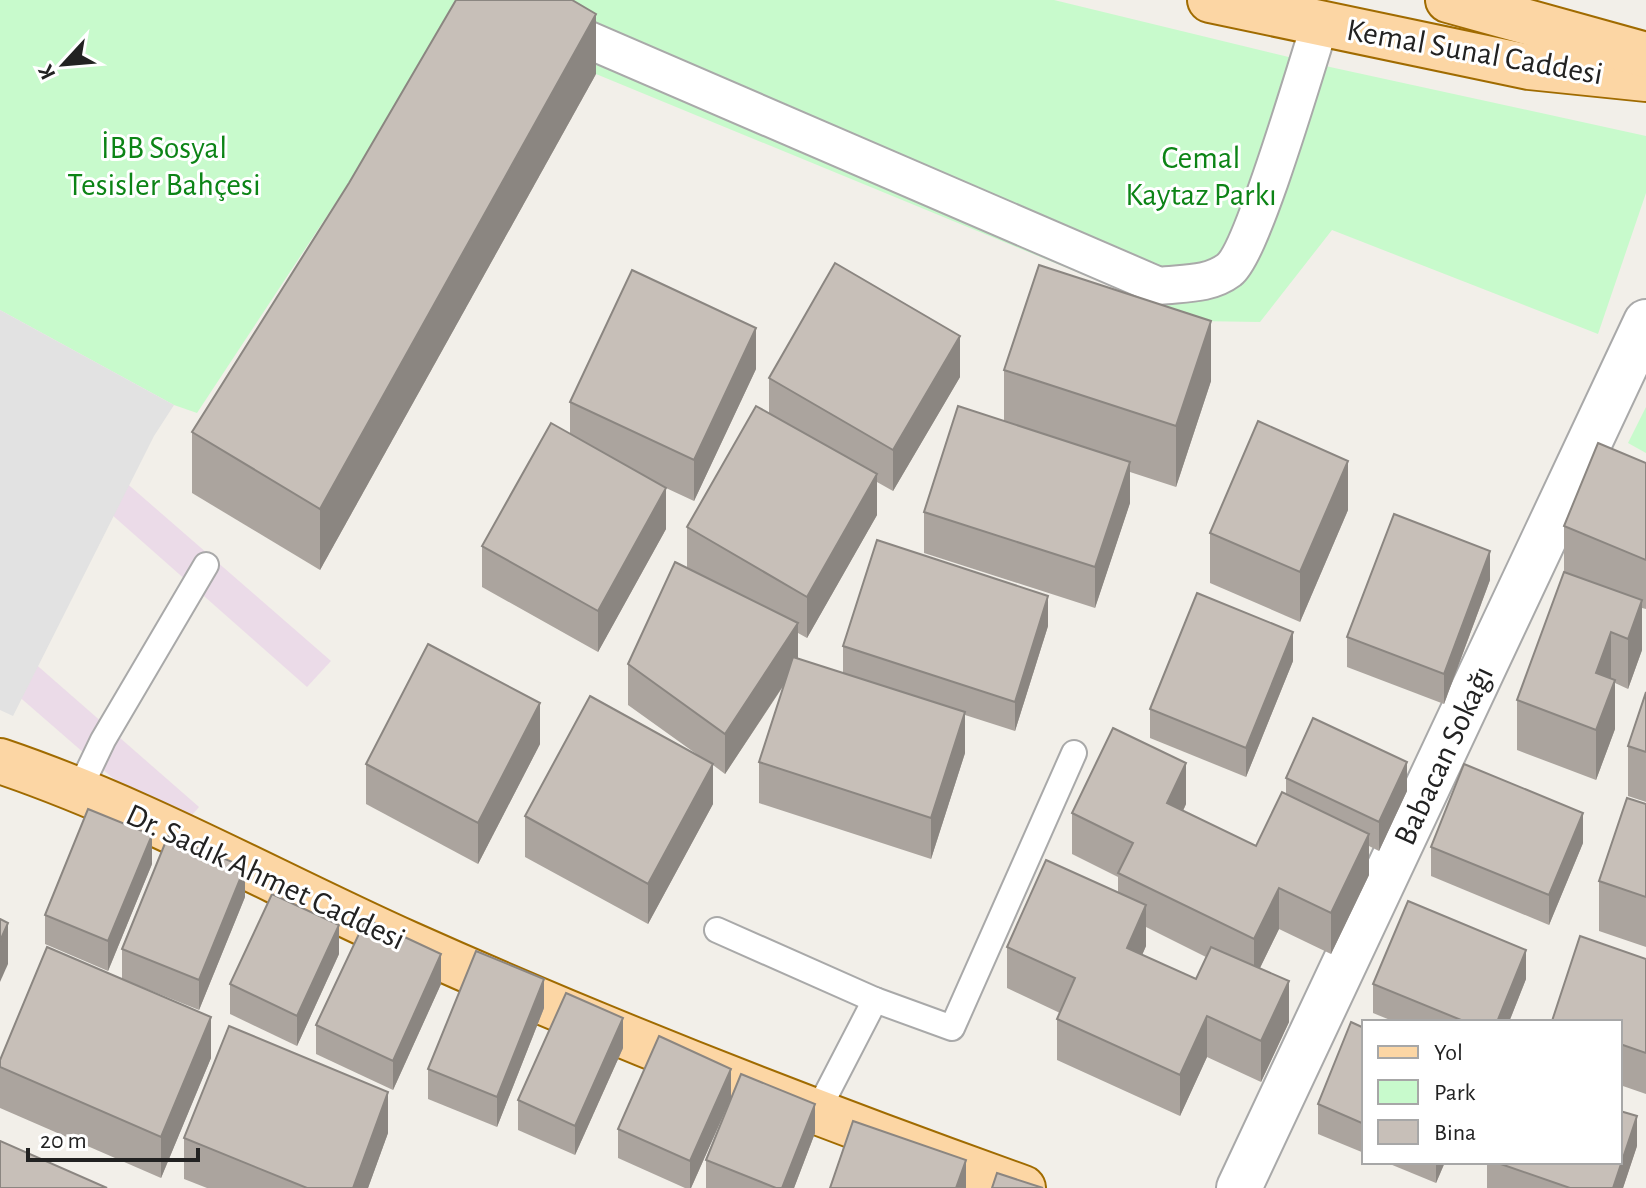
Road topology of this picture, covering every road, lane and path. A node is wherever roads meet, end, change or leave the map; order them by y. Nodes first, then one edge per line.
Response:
1 (496, 0) edge
2 (1210, 0) edge
3 (1448, 0) edge
4 (1320, 24) junction
5 (1646, 55) edge
6 (1646, 79) edge
7 (1646, 322) edge
8 (206, 565) dead end
9 (1074, 753) dead end
10 (0, 761) edge
11 (80, 788) junction
12 (717, 930) dead end
13 (875, 1000) junction
14 (816, 1114) junction
15 (1023, 1188) edge
16 (1239, 1188) edge

1 - 4 street
2 - 4 main road, Kemal Sunal Caddesi
3 - 5 main road, Kemal Sunal Caddesi
4 - 6 main road, Kemal Sunal Caddesi
7 - 16 street, Babacan Sokağı
8 - 11 lane
9 - 13 lane
10 - 11 main road, Dr. Sadık Ahmet Caddesi
11 - 14 main road, Dr. Sadık Ahmet Caddesi
12 - 13 lane
13 - 14 lane
14 - 15 main road, Dr. Sadık Ahmet Caddesi

